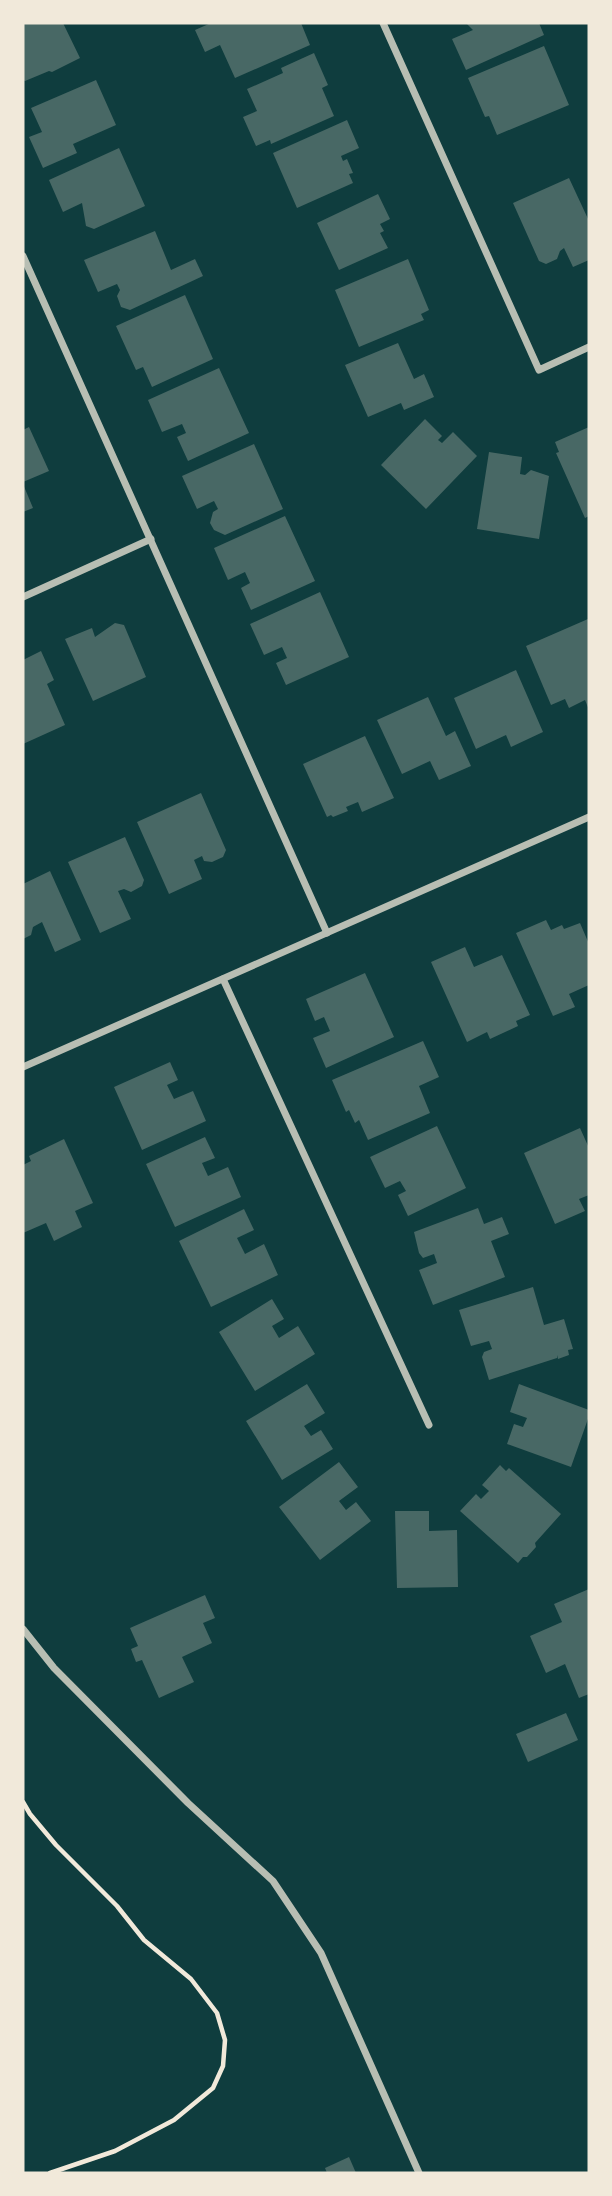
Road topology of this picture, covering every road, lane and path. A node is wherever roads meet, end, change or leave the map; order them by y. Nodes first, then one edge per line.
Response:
1 (383, 23) edge
2 (23, 256) edge
3 (589, 347) edge
4 (150, 540) junction
5 (23, 597) edge
6 (589, 817) edge
7 (327, 933) junction
8 (223, 979) junction
9 (23, 1067) edge
10 (429, 1425) dead end
11 (23, 1629) edge
12 (23, 1802) edge
13 (50, 2173) edge
14 (419, 2173) edge

1 - 3 street
2 - 4 street
4 - 5 street
4 - 7 street
6 - 7 street
7 - 8 street
8 - 9 street
8 - 10 street
11 - 14 street
12 - 13 path

